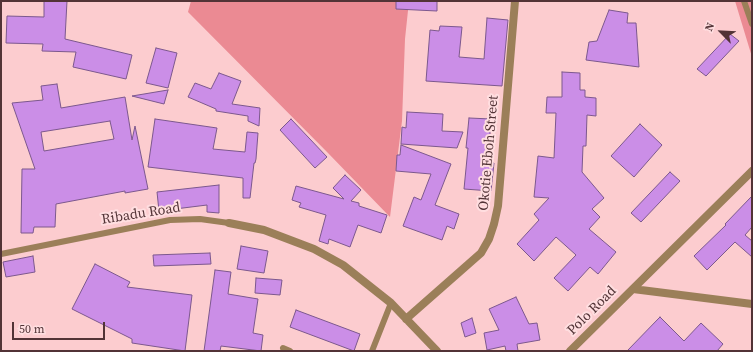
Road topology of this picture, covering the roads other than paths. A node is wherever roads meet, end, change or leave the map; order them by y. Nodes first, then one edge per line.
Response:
1 (515, 1) edge
2 (744, 1) edge
3 (752, 24) edge
4 (752, 171) edge
5 (229, 223) joint
6 (1, 254) edge
7 (633, 289) junction
8 (391, 303) junction
9 (752, 304) edge
10 (406, 319) junction
11 (283, 348) dead end
12 (290, 351) edge
13 (372, 351) edge
14 (437, 351) edge
15 (570, 351) edge

1 - 10 street, Okotie Eboh Street
2 - 3 lane
4 - 7 street, Polo Road
5 - 6 lane, Ribadu Road
5 - 8 street, Ribadu Road
7 - 9 street
7 - 15 street, Polo Road
8 - 10 street, Ribadu Road
8 - 13 lane
10 - 14 street, Ribadu Road
11 - 12 lane

